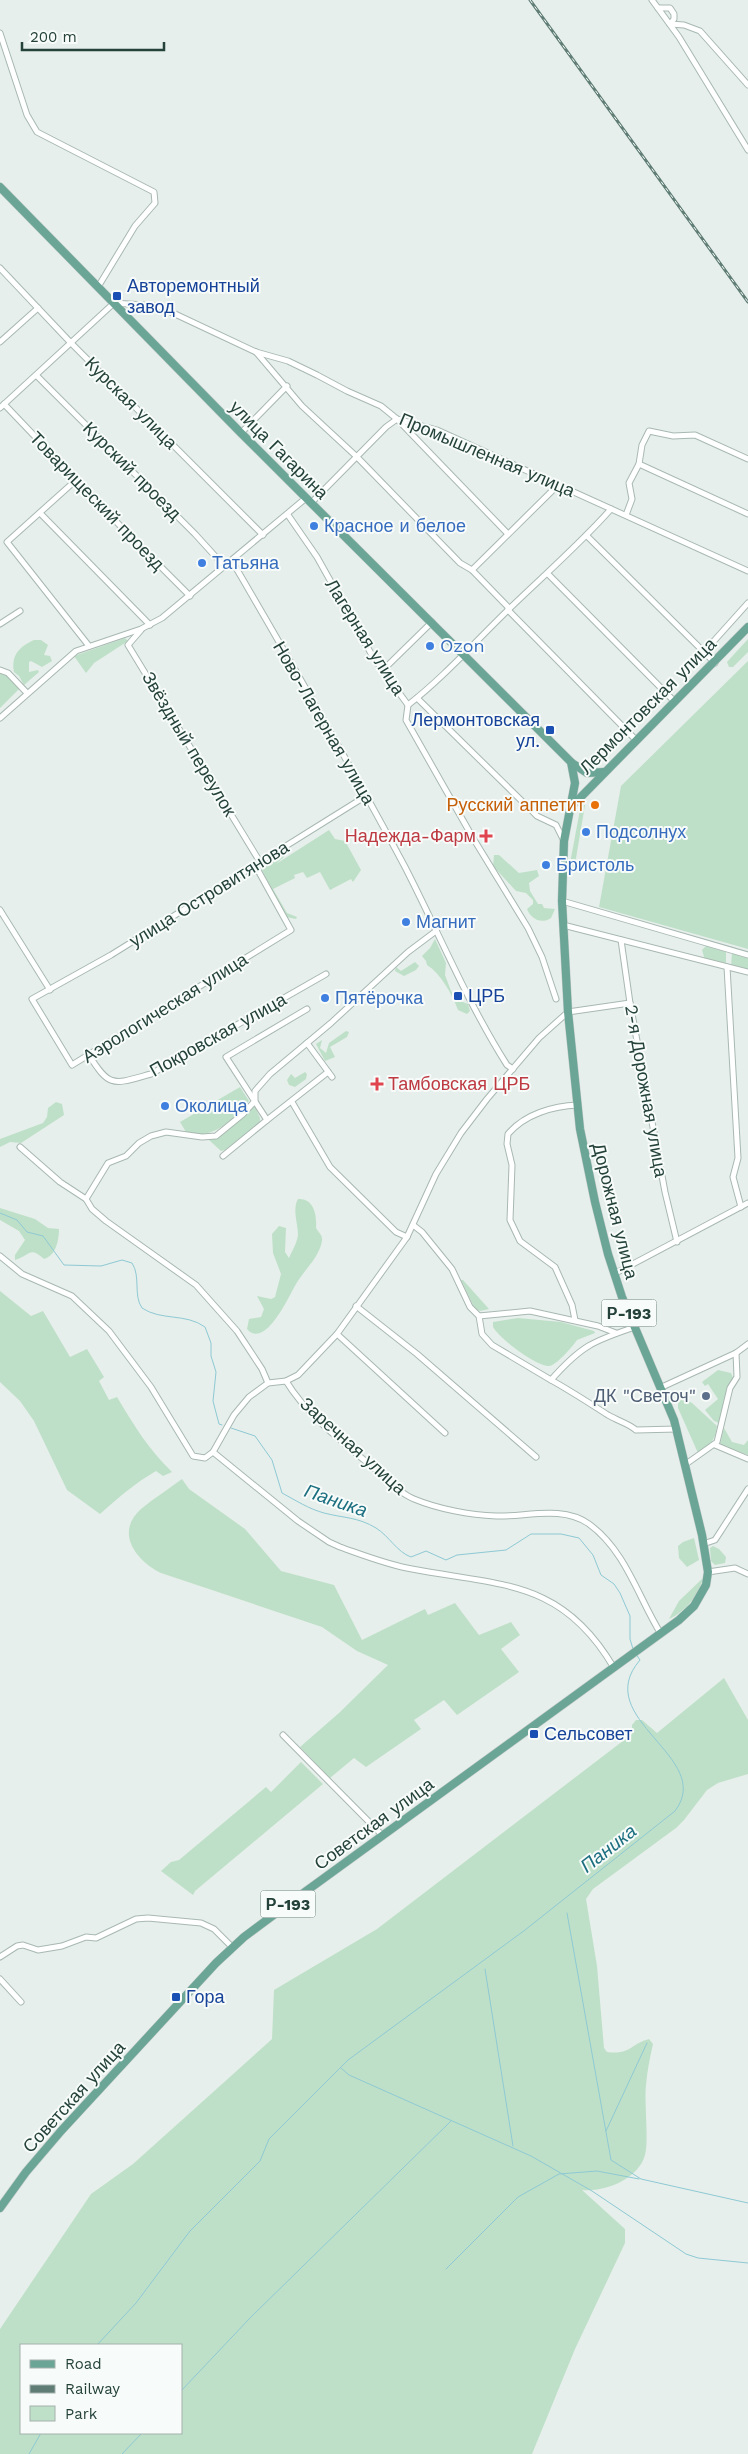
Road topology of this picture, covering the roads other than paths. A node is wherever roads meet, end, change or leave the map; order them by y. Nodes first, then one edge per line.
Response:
1 (652, 0) edge
2 (658, 8) junction
3 (670, 24) junction
4 (0, 33) edge
5 (748, 85) edge
6 (748, 150) edge
7 (0, 187) edge
8 (0, 268) edge
9 (98, 287) junction
10 (114, 303) junction
11 (38, 308) junction
12 (0, 341) edge
13 (71, 344) junction
14 (256, 352) junction
15 (37, 376) junction
16 (287, 386) junction
17 (2, 406) edge
18 (397, 419) junction
19 (242, 433) junction
20 (357, 457) junction
21 (748, 459) edge
22 (639, 464) junction
23 (76, 481) junction
24 (557, 486) junction
25 (309, 501) junction
26 (612, 509) junction
27 (40, 513) junction
28 (748, 514) edge
29 (288, 515) junction
30 (626, 515) junction
31 (508, 534) junction
32 (264, 535) junction
33 (587, 536) junction
34 (232, 561) junction
35 (225, 567) junction
36 (472, 570) junction
37 (748, 571) edge
38 (548, 574) junction
39 (190, 596) junction
40 (748, 603) edge
41 (508, 610) junction
42 (20, 611) dead end
43 (432, 622) junction
44 (0, 624) edge
45 (150, 625) junction
46 (748, 627) edge
47 (141, 629) junction
48 (89, 646) junction
49 (704, 652) junction
50 (464, 655) junction
51 (715, 662) junction
52 (0, 670) edge
53 (382, 670) junction
54 (27, 693) junction
55 (417, 698) junction
56 (675, 702) junction
57 (408, 705) junction
58 (0, 718) edge
59 (636, 740) junction
60 (570, 762) junction
61 (604, 772) junction
62 (366, 796) junction
63 (571, 807) junction
64 (564, 840) junction
65 (260, 862) junction
66 (255, 865) junction
67 (562, 901) junction
68 (0, 910) edge
69 (563, 925) junction
70 (436, 931) junction
71 (621, 940) junction
72 (748, 954) edge
73 (727, 967) junction
74 (748, 972) edge
75 (326, 974) dead end
76 (50, 990) junction
77 (556, 999) dead end
78 (630, 1003) junction
79 (307, 1009) dead end
80 (568, 1012) junction
81 (307, 1043) junction
82 (90, 1055) junction
83 (513, 1069) junction
84 (255, 1101) junction
85 (292, 1102) junction
86 (578, 1105) junction
87 (267, 1120) junction
88 (20, 1147) dead end
89 (223, 1156) dead end
90 (86, 1198) junction
91 (748, 1203) edge
92 (741, 1208) junction
93 (413, 1225) junction
94 (407, 1237) junction
95 (677, 1242) junction
96 (0, 1256) edge
97 (614, 1274) junction
98 (356, 1306) junction
99 (479, 1316) junction
100 (576, 1320) junction
101 (635, 1327) junction
102 (616, 1333) junction
103 (337, 1334) junction
104 (748, 1344) edge
105 (736, 1354) junction
106 (551, 1380) junction
107 (286, 1381) junction
108 (268, 1383) junction
109 (662, 1387) junction
110 (677, 1429) junction
111 (445, 1433) dead end
112 (715, 1445) junction
113 (213, 1452) junction
114 (536, 1458) dead end
115 (748, 1459) edge
116 (686, 1464) junction
117 (748, 1489) edge
118 (704, 1544) junction
119 (708, 1572) junction
120 (748, 1574) edge
121 (694, 1606) joint
122 (661, 1634) junction
123 (614, 1668) junction
124 (283, 1735) dead end
125 (383, 1836) junction
126 (232, 1947) junction
127 (0, 1957) edge
128 (0, 1980) edge
129 (21, 2002) dead end
130 (0, 2208) edge

1 - 2 street
2 - 3 street
2 - 3 street
3 - 5 street
3 - 6 street
4 - 9 street
7 - 9 main road, улица Гагарина
8 - 11 street, Курская улица
9 - 10 main road, улица Гагарина
10 - 13 street
10 - 14 street, Промышленная улица
10 - 19 main road, улица Гагарина
11 - 12 street
11 - 13 street, Курская улица
13 - 15 street
13 - 32 street, Курская улица
14 - 16 street
14 - 18 street, Промышленная улица
15 - 17 street
15 - 35 street, Курский проезд
16 - 19 street
16 - 20 street
17 - 23 street, Товарищеский проезд
18 - 20 street
18 - 24 street, Промышленная улица
18 - 31 street
19 - 25 main road, улица Гагарина
20 - 25 street
20 - 36 street
21 - 22 street
22 - 28 street
22 - 30 street
23 - 27 street
23 - 39 street, Товарищеский проезд
24 - 26 street, Промышленная улица
24 - 31 street
25 - 29 street
25 - 43 main road, улица Гагарина
26 - 30 street, Промышленная улица
26 - 33 street
27 - 45 street
27 - 48 street
29 - 32 street
29 - 53 street, Лагерная улица
30 - 37 street, Промышленная улица
31 - 36 street
32 - 34 street
33 - 38 street
33 - 49 street
34 - 35 street
34 - 62 street, Ново-Лагерная улица
35 - 39 street
36 - 41 street
38 - 41 street
38 - 56 street
39 - 45 street
40 - 49 street
41 - 50 street
41 - 59 street
42 - 44 street
43 - 50 main road, улица Гагарина
43 - 53 street
45 - 47 street
46 - 51 main road, Лермонтовская улица
47 - 48 street
47 - 65 street, Звёздный переулок
48 - 54 street
49 - 51 street
50 - 55 street
50 - 60 main road, улица Гагарина
51 - 56 main road, Лермонтовская улица
52 - 54 street
53 - 57 street, Лагерная улица
54 - 58 street
55 - 57 street
55 - 64 street
56 - 59 main road, Лермонтовская улица
57 - 77 street, Лагерная улица
59 - 61 main road, Лермонтовская улица
60 - 61 main road, улица Гагарина
60 - 63 main road
61 - 63 main road, Лермонтовская улица
62 - 65 street, улица Островитянова
62 - 70 street, Ново-Лагерная улица
63 - 64 main road, Дорожная улица / Р-193
64 - 67 main road, Дорожная улица / Р-193
65 - 66 street, улица Островитянова
66 - 76 street, улица Островитянова
66 - 82 street, Аэрологическая улица
67 - 69 main road, Дорожная улица / Р-193
67 - 72 street
68 - 76 street
69 - 71 street
69 - 80 main road, Дорожная улица / Р-193
70 - 81 street
70 - 83 street, Ново-Лагерная улица
71 - 73 street
71 - 78 street, 2-я Дорожная улица
73 - 74 street
73 - 92 street
75 - 82 street, Покровская улица
76 - 82 street, Аэрологическая улица
78 - 80 street
78 - 95 street, 2-я Дорожная улица
79 - 84 street
80 - 83 street
80 - 86 main road, Дорожная улица / Р-193
81 - 84 street
81 - 85 street
83 - 93 street
84 - 87 street
84 - 90 street
85 - 87 street
85 - 94 street
86 - 97 main road, Дорожная улица / Р-193
86 - 100 street
87 - 89 street
88 - 90 street
90 - 108 street
91 - 92 street
92 - 95 street
93 - 94 street
93 - 99 street
94 - 98 street
95 - 97 street
96 - 113 street
97 - 101 main road, Дорожная улица / Р-193
98 - 103 street
98 - 114 street
99 - 100 street
99 - 106 street
100 - 102 street
101 - 102 street
101 - 109 main road, Дорожная улица / Р-193
102 - 106 street
103 - 107 street
103 - 111 street
104 - 105 street
105 - 109 street
105 - 112 street
106 - 110 street
107 - 108 street
107 - 122 street, Заречная улица
108 - 113 street
109 - 110 main road, Дорожная улица / Р-193
110 - 116 main road, Дорожная улица / Р-193
112 - 115 street
112 - 116 street
113 - 123 street
116 - 118 main road, Дорожная улица / Р-193
117 - 118 street
118 - 119 main road, Дорожная улица / Р-193
119 - 120 street
119 - 121 main road, Дорожная улица / Р-193
121 - 122 main road, Советская улица / Р-193
122 - 123 main road, Советская улица / Р-193
123 - 125 main road, Советская улица / Р-193
124 - 125 street
125 - 126 main road, Советская улица / Р-193
126 - 127 street
126 - 130 main road, Советская улица / Р-193
128 - 129 street

